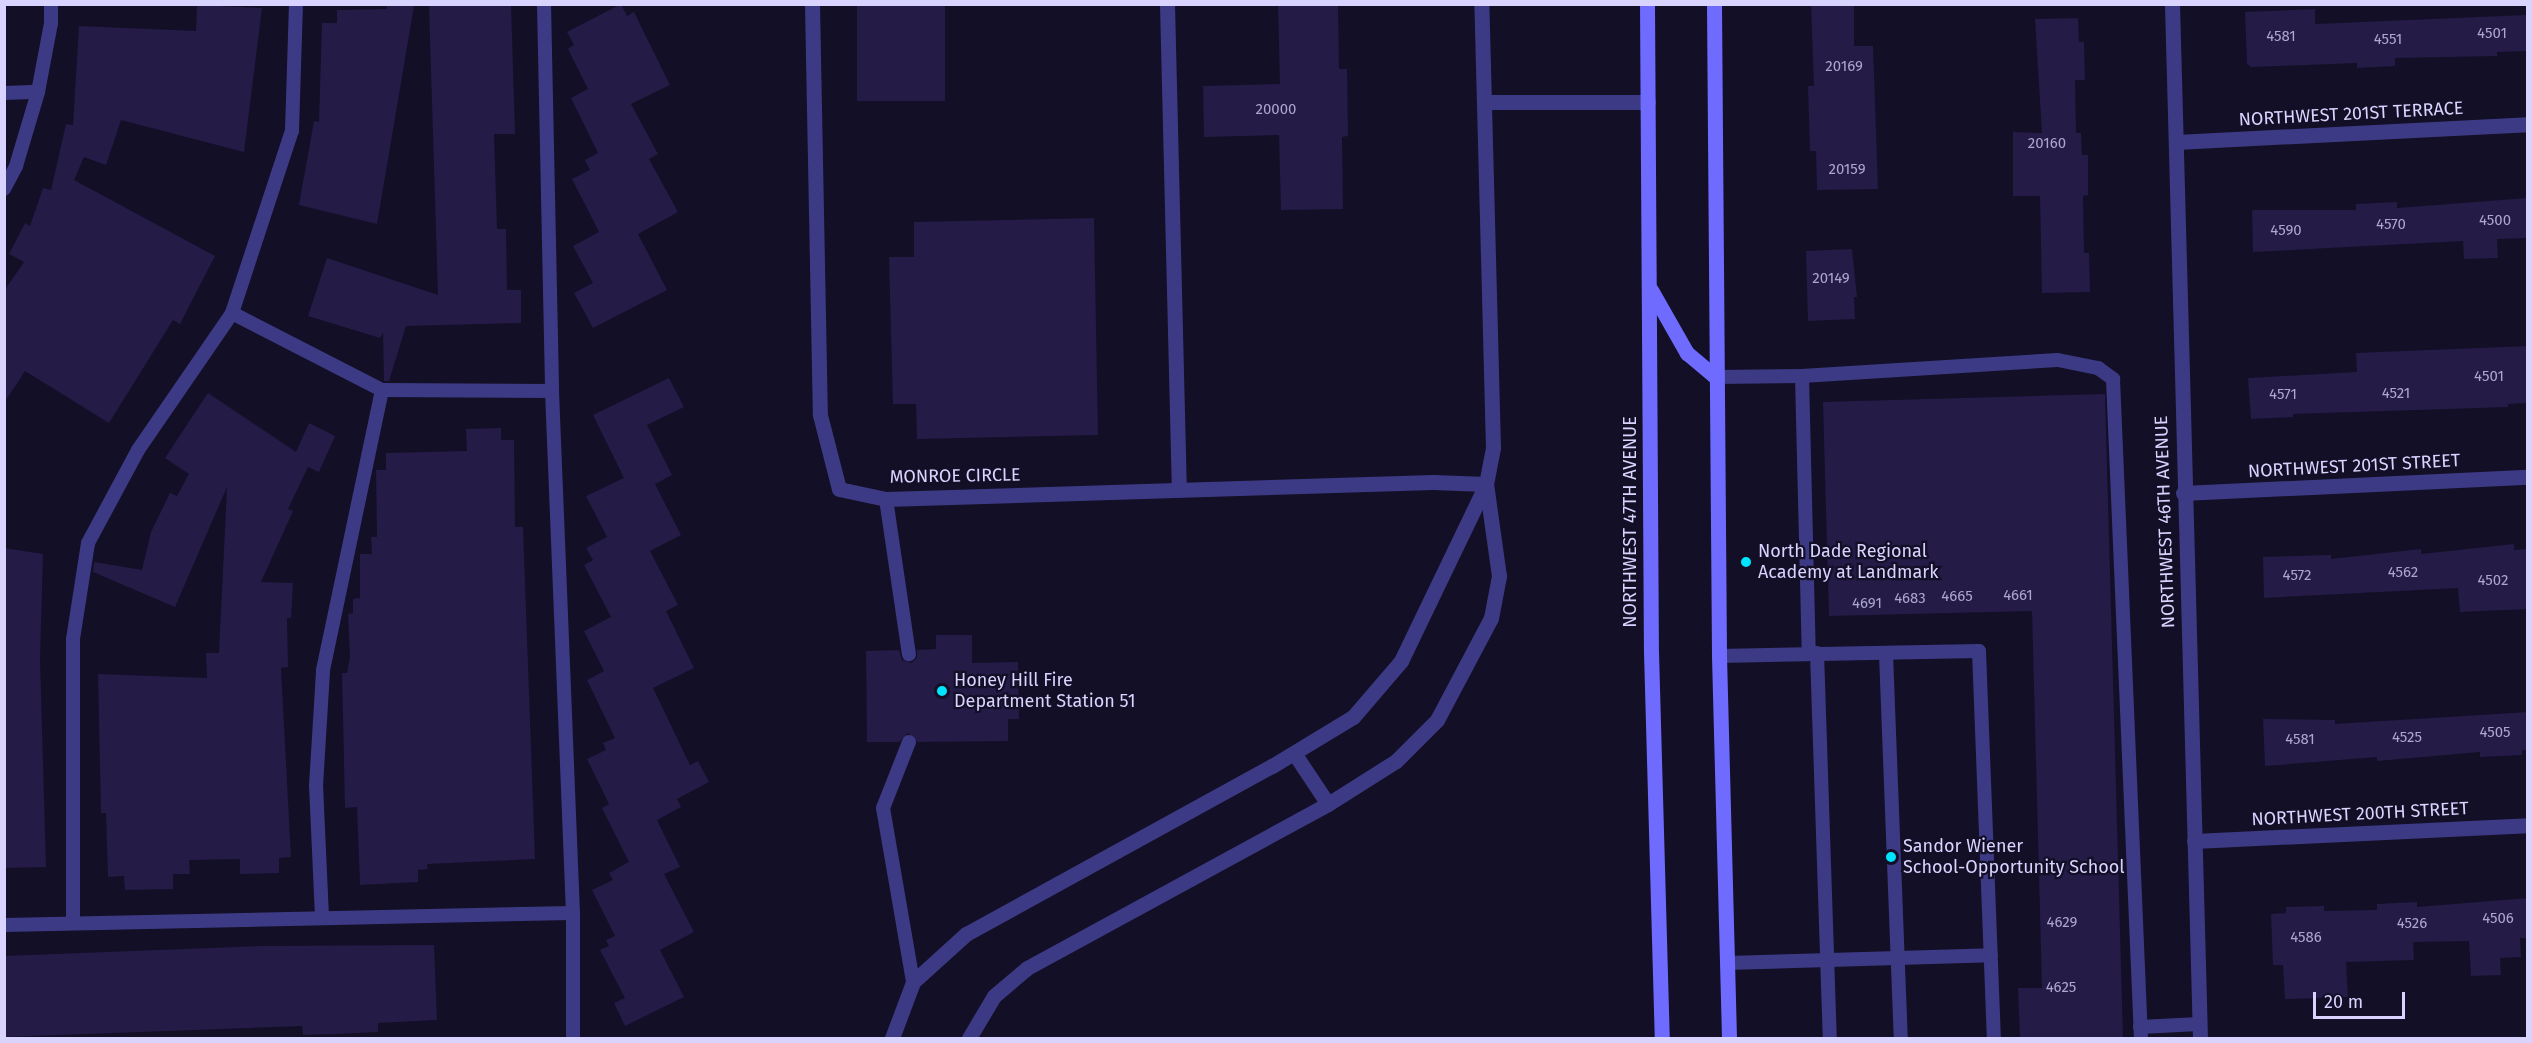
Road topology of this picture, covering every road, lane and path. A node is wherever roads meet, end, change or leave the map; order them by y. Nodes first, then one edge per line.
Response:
1 (51, 4) edge
2 (296, 4) edge
3 (543, 4) edge
4 (812, 4) edge
5 (1167, 4) edge
6 (1481, 4) edge
7 (1647, 4) edge
8 (1714, 4) edge
9 (2172, 4) edge
10 (38, 92) junction
11 (4, 93) edge
12 (1484, 102) junction
13 (1648, 102) junction
14 (2528, 124) edge
15 (2176, 142) junction
16 (4, 189) edge
17 (1649, 285) junction
18 (232, 313) junction
19 (1802, 376) junction
20 (1716, 377) junction
21 (382, 390) junction
22 (552, 391) junction
23 (2528, 477) edge
24 (1486, 484) junction
25 (1179, 490) junction
26 (2183, 493) junction
27 (886, 499) junction
28 (1813, 653) junction
29 (909, 654) dead end
30 (1886, 654) junction
31 (1719, 656) junction
32 (909, 742) dead end
33 (1294, 753) junction
34 (1328, 804) junction
35 (2528, 825) edge
36 (2194, 841) junction
37 (573, 913) junction
38 (322, 917) junction
39 (74, 921) junction
40 (4, 925) edge
41 (1990, 955) junction
42 (1898, 958) junction
43 (1827, 962) junction
44 (1727, 963) junction
45 (913, 982) junction
46 (2200, 1031) edge
47 (2141, 1033) edge
48 (573, 1038) edge
49 (892, 1038) edge
50 (969, 1038) edge
51 (1662, 1038) edge
52 (1729, 1038) edge
53 (1830, 1038) edge
54 (1901, 1038) edge
55 (1994, 1038) edge

1 - 10 lane
2 - 18 lane
3 - 22 lane
4 - 27 street, MONROE CIRCLE
5 - 25 street
6 - 12 street
7 - 13 main road, NORTHWEST 47TH AVENUE
8 - 20 main road
9 - 15 street, NORTHWEST 46TH AVENUE
10 - 11 lane
10 - 16 lane
12 - 13 street
12 - 24 street
13 - 17 main road, NORTHWEST 47TH AVENUE
14 - 15 street, NORTHWEST 201ST TERRACE
15 - 26 street, NORTHWEST 46TH AVENUE
17 - 20 main road
17 - 51 main road, NORTHWEST 47TH AVENUE
18 - 21 lane
18 - 39 lane
19 - 20 lane
19 - 28 lane
19 - 47 lane
20 - 31 main road
21 - 22 lane
21 - 38 lane
22 - 37 lane
23 - 26 street, NORTHWEST 201ST STREET
24 - 25 street, MONROE CIRCLE
24 - 33 street
24 - 34 street
25 - 27 street, MONROE CIRCLE
26 - 36 street, NORTHWEST 46TH AVENUE
27 - 29 lane
28 - 30 lane
28 - 31 lane
28 - 43 lane
30 - 41 lane
30 - 42 lane
31 - 44 main road
32 - 45 lane
33 - 34 street
33 - 45 street
34 - 50 street
35 - 36 street, NORTHWEST 200TH STREET
36 - 46 street, NORTHWEST 46TH AVENUE
37 - 38 lane
37 - 48 lane
38 - 39 lane
39 - 40 lane
41 - 42 lane
41 - 55 lane
42 - 43 lane
42 - 54 lane
43 - 44 lane
43 - 53 lane
44 - 52 main road
45 - 49 street
46 - 47 lane

